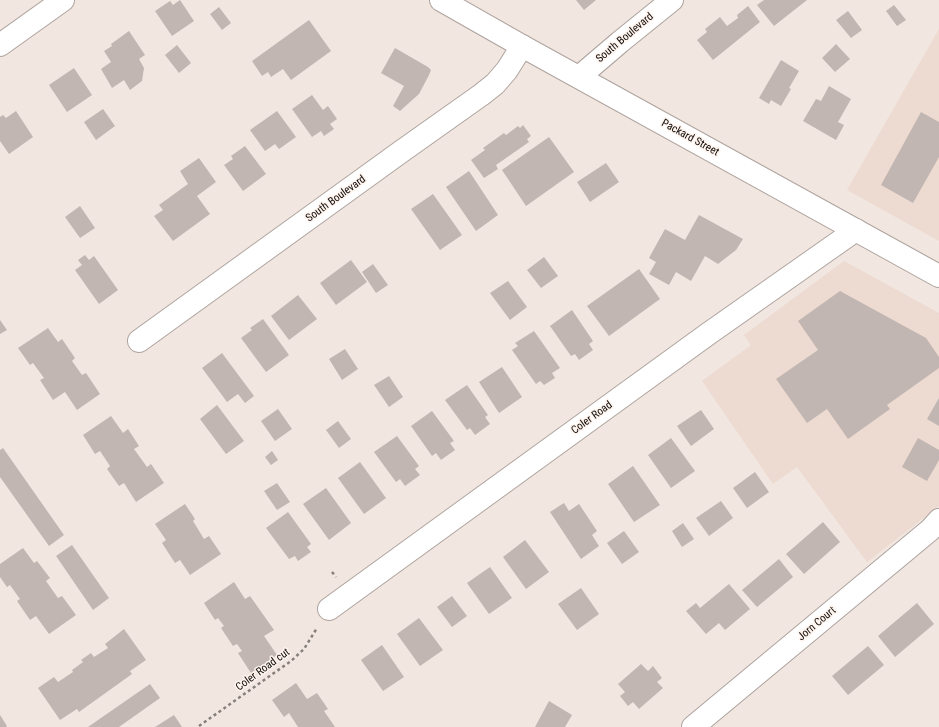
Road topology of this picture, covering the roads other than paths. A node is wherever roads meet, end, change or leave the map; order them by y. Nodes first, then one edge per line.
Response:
1 (62, 0) edge
2 (441, 0) edge
3 (672, 0) edge
4 (0, 45) edge
5 (522, 46) junction
6 (579, 77) junction
7 (856, 230) junction
8 (939, 276) edge
9 (139, 341) dead end
10 (939, 520) edge
11 (329, 609) road end
12 (693, 727) edge

1 - 4 street
2 - 5 street, Packard Street
3 - 6 street, South Boulevard
5 - 6 street, Packard Street
5 - 9 street, South Boulevard
6 - 7 street, Packard Street
7 - 8 street, Packard Street
7 - 11 street, Coler Road
10 - 12 street, Jorn Court

